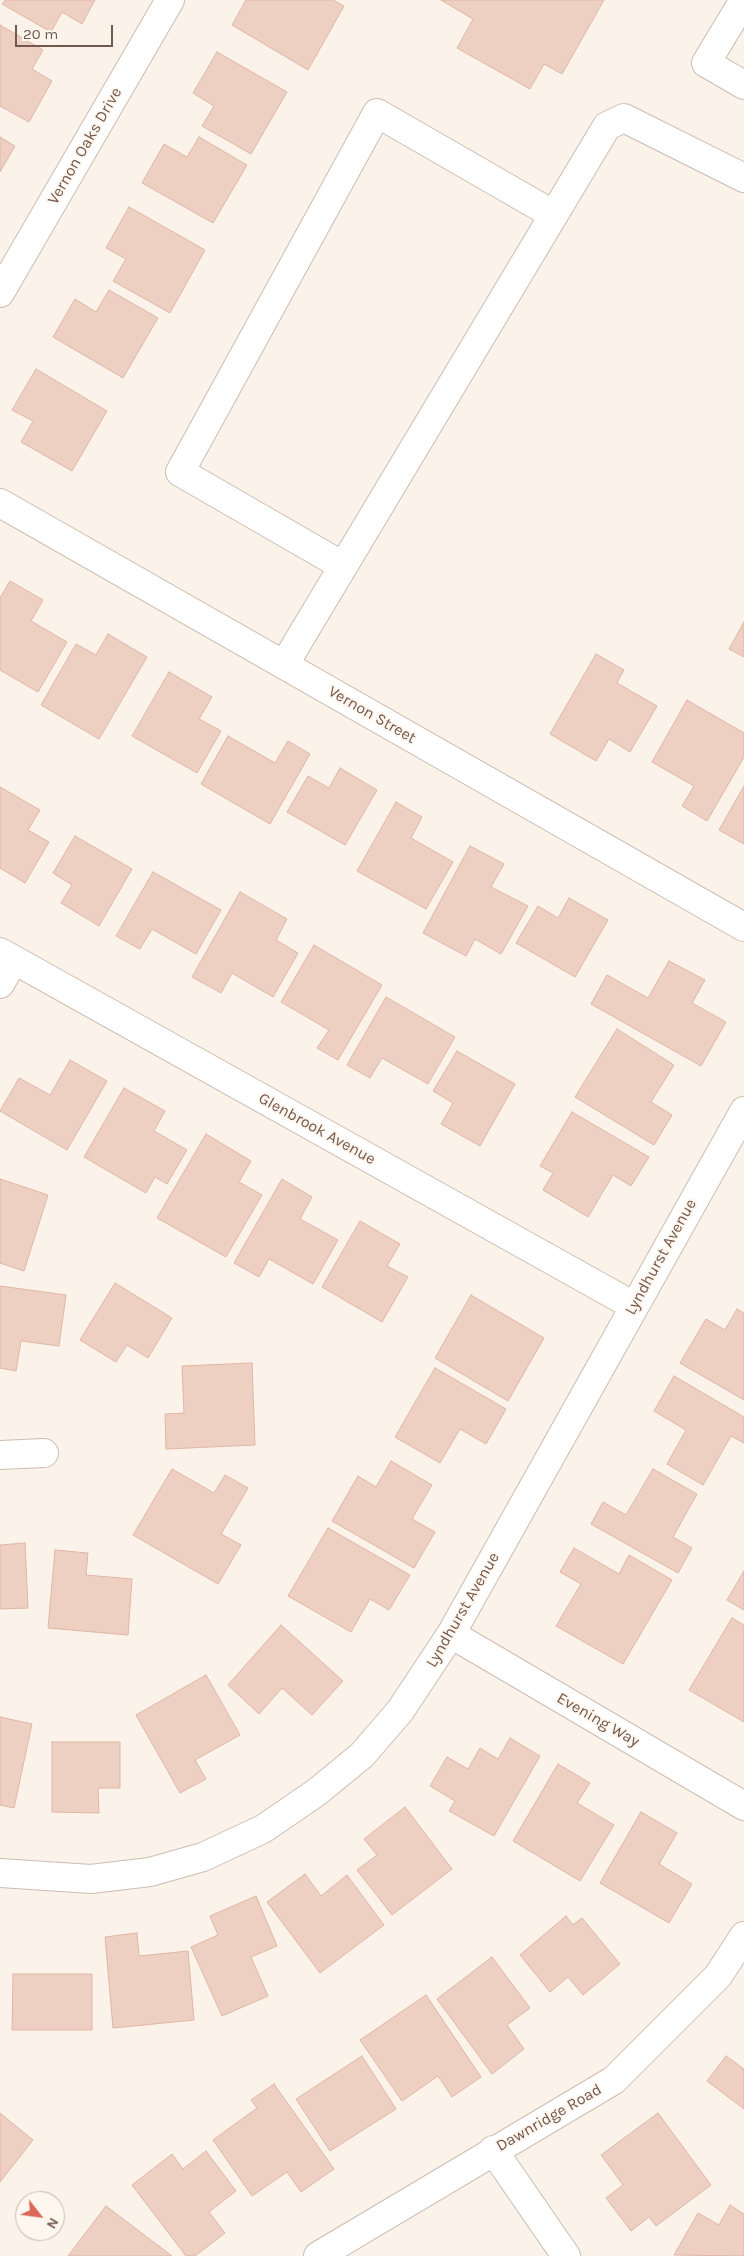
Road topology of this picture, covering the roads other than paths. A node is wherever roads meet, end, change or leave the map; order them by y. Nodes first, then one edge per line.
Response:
1 (170, 0) edge
2 (744, 0) edge
3 (744, 86) edge
4 (744, 178) edge
5 (554, 215) junction
6 (0, 293) edge
7 (0, 503) edge
8 (343, 566) junction
9 (284, 665) junction
10 (744, 927) edge
11 (7, 956) edge
12 (0, 984) edge
13 (744, 1111) edge
14 (634, 1306) junction
15 (44, 1453) dead end
16 (0, 1455) edge
17 (451, 1634) junction
18 (744, 1806) edge
19 (0, 1873) edge
20 (744, 1936) edge
21 (494, 2150) junction
22 (318, 2256) edge
23 (566, 2256) edge

1 - 6 street, Vernon Oaks Drive
2 - 3 street
4 - 5 street
5 - 8 street
5 - 8 street
7 - 9 street, Vernon Street
8 - 9 street
9 - 10 street, Vernon Street
11 - 12 street
11 - 14 street, Glenbrook Avenue
13 - 14 street, Lyndhurst Avenue
14 - 17 street, Lyndhurst Avenue
15 - 16 street
17 - 18 street, Evening Way
17 - 19 street, Lyndhurst Avenue
20 - 21 street, Dawnridge Road
21 - 22 street, Dawnridge Road
21 - 23 street

